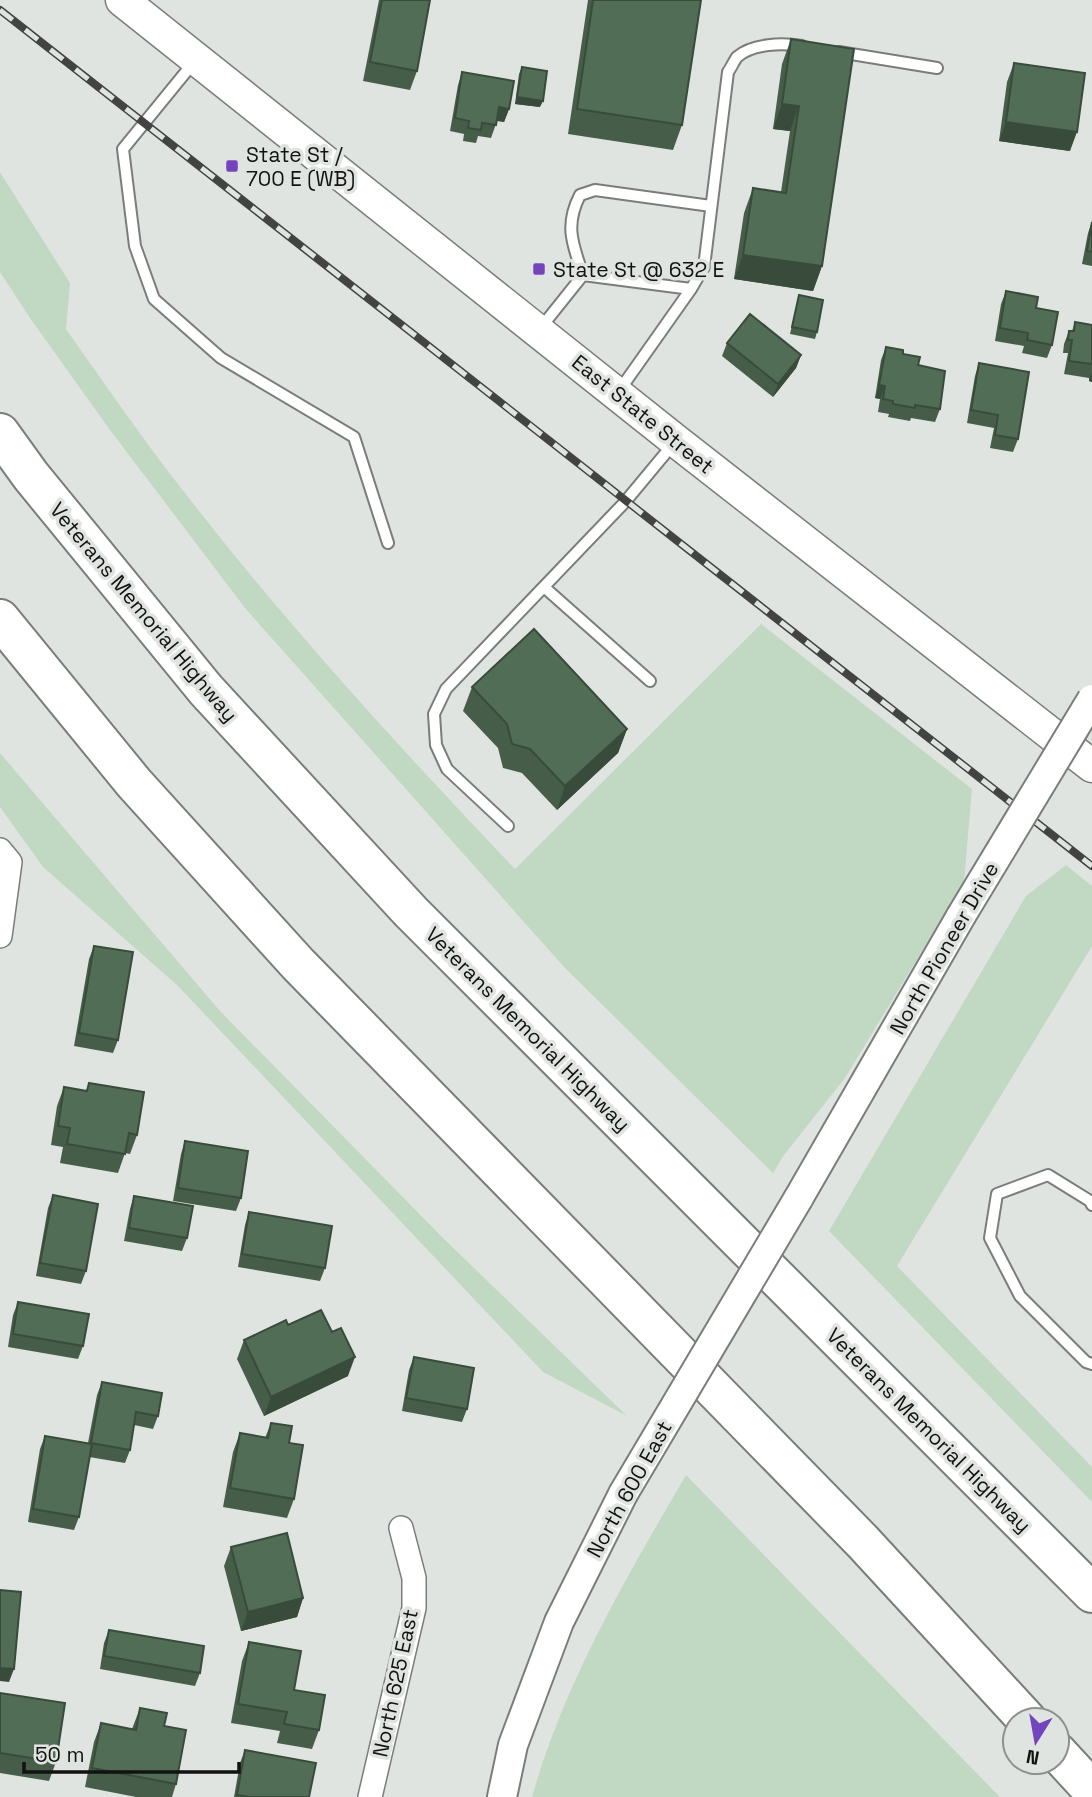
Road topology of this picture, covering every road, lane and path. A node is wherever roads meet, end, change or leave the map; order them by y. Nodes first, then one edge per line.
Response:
1 (122, 0) edge
2 (813, 48) edge
3 (827, 50) edge
4 (196, 60) junction
5 (937, 68) dead end
6 (711, 206) junction
7 (583, 275) junction
8 (691, 289) junction
9 (539, 331) junction
10 (617, 394) junction
11 (0, 433) edge
12 (676, 441) junction
13 (388, 543) dead end
14 (544, 587) junction
15 (0, 619) edge
16 (650, 681) dead end
17 (1092, 699) edge
18 (1092, 766) edge
19 (508, 826) dead end
20 (5, 856) edge
21 (0, 936) edge
22 (797, 1199) joint
23 (1092, 1205) edge
24 (1092, 1364) edge
25 (401, 1528) dead end
26 (1092, 1593) edge
27 (1014, 1706) edge
28 (1071, 1767) edge
29 (1092, 1790) edge
30 (370, 1797) edge
31 (502, 1797) edge

1 - 4 main road, East State Street
2 - 6 lane
3 - 5 lane
4 - 9 main road, East State Street
4 - 13 lane
6 - 7 lane
6 - 8 lane
7 - 8 lane
7 - 9 lane
8 - 10 lane
9 - 10 main road, East State Street
10 - 12 main road, East State Street
11 - 26 highway, Veterans Memorial Highway
12 - 14 lane
12 - 18 main road, East State Street
14 - 16 lane
14 - 19 lane
15 - 27 highway
17 - 22 street, North Pioneer Drive, bridge
20 - 21 street
22 - 31 street, North 600 East, bridge
23 - 24 lane
25 - 30 street, North 625 East
28 - 29 highway

